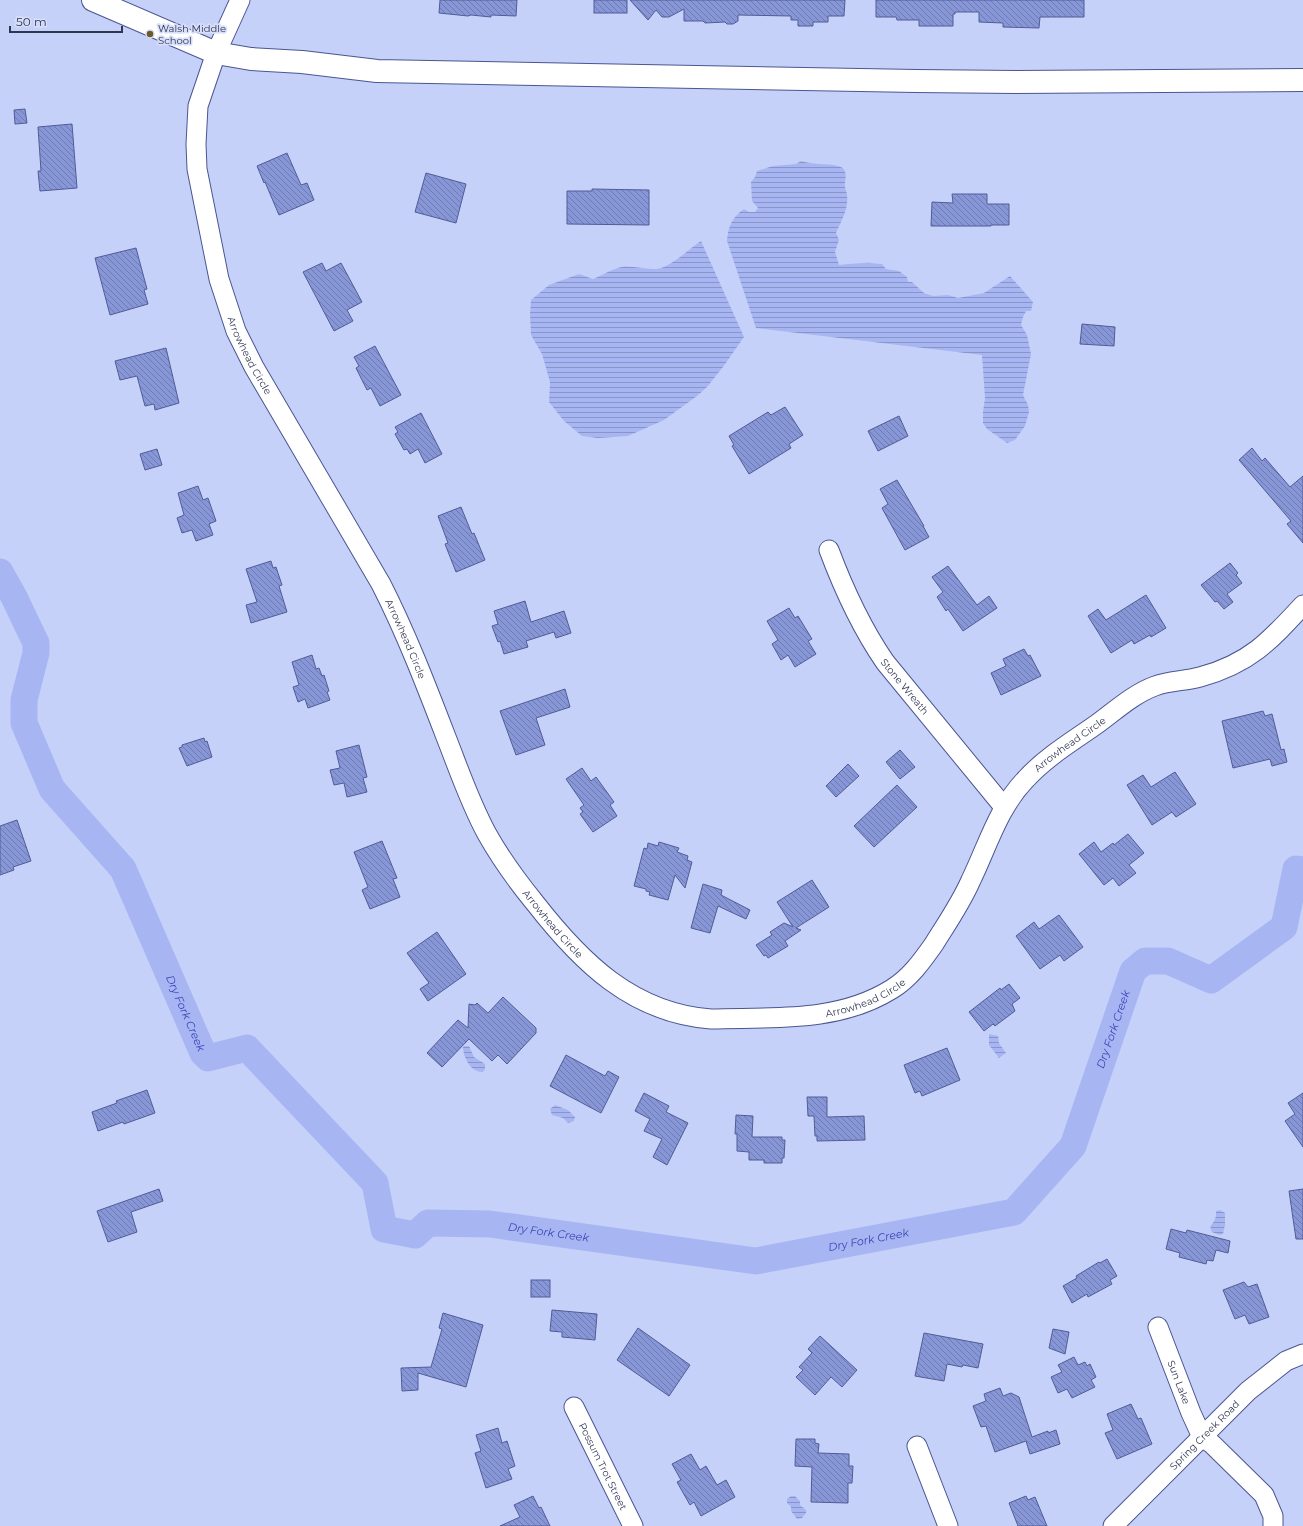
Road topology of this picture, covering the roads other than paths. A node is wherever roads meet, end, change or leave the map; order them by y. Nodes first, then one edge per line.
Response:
1 (93, 0) edge
2 (240, 0) edge
3 (216, 53) junction
4 (1303, 80) edge
5 (829, 550) dead end
6 (1303, 605) edge
7 (1004, 807) junction
8 (1158, 1327) dead end
9 (1303, 1354) edge
10 (574, 1407) dead end
11 (1202, 1437) junction
12 (917, 1446) dead end
13 (633, 1526) edge
14 (948, 1526) edge
15 (1113, 1526) edge
16 (1273, 1526) edge

1 - 3 main road
2 - 3 street, Arrowhead Circle
3 - 4 main road
3 - 7 street, Arrowhead Circle
5 - 7 street, Stone Wreath
6 - 7 street, Arrowhead Circle
8 - 11 street, Sun Lake
9 - 11 street, Spring Creek Road
10 - 13 street, Possum Trot Street
11 - 15 street, Spring Creek Road
11 - 16 street
12 - 14 street

